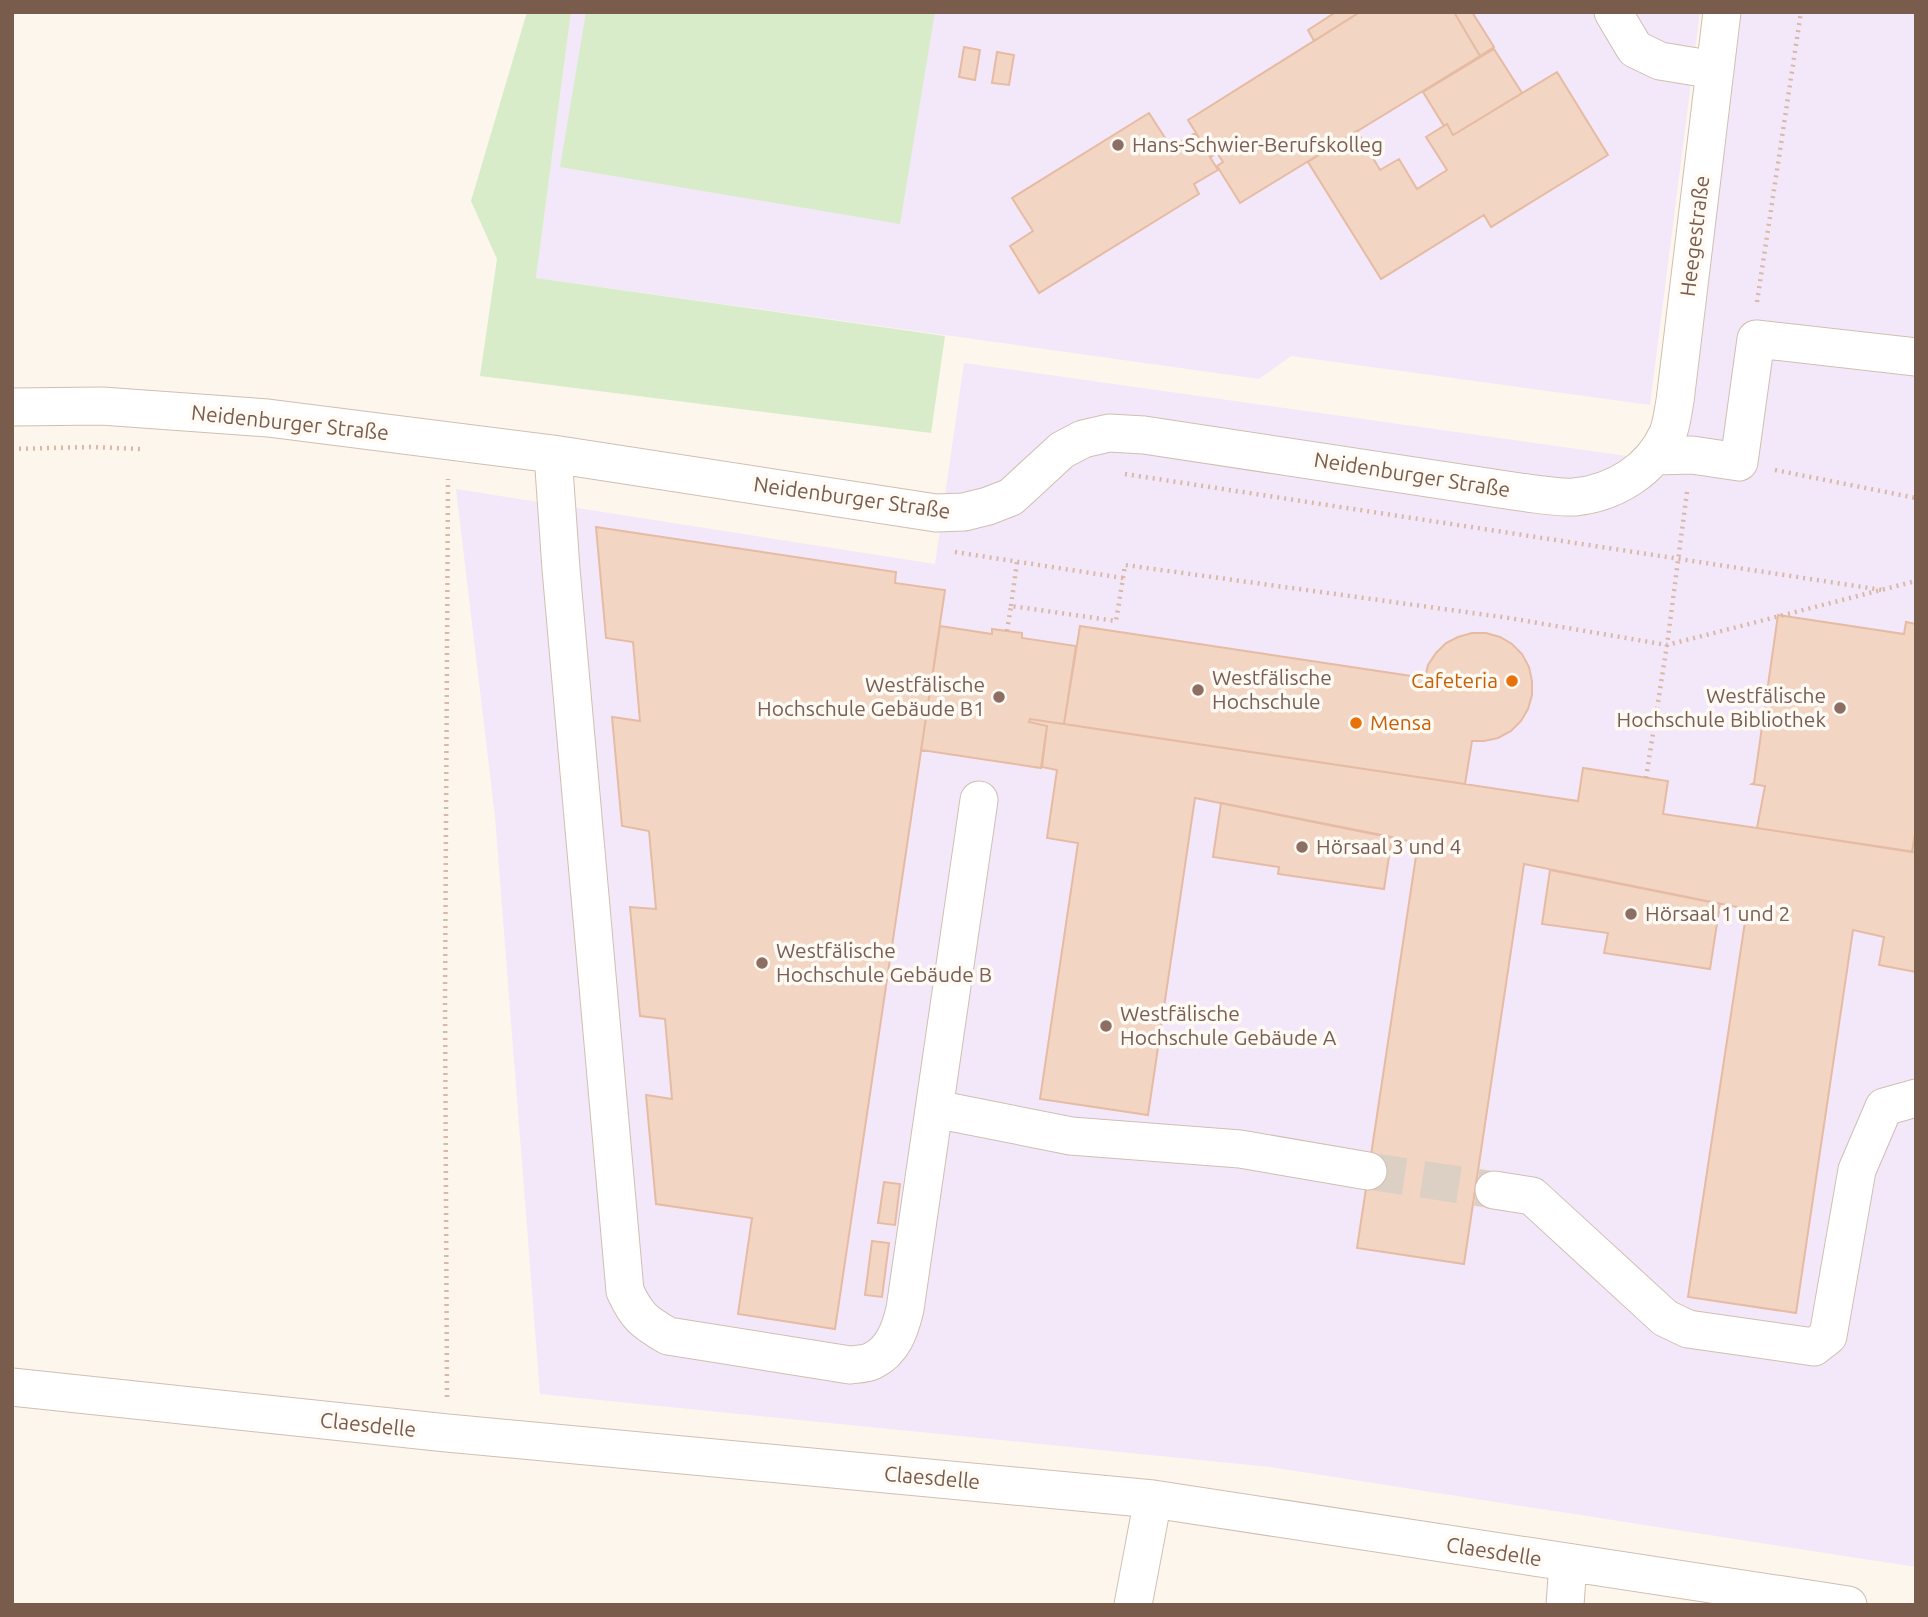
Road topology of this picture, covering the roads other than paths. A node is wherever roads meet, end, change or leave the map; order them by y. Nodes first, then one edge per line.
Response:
1 (1613, 12) edge
2 (1722, 12) edge
3 (1715, 69) junction
4 (1916, 357) edge
5 (12, 407) edge
6 (553, 454) junction
7 (1656, 456) junction
8 (979, 800) dead end
9 (1916, 1098) edge
10 (935, 1109) junction
11 (1368, 1171) tunnel mouth
12 (1494, 1190) tunnel mouth
13 (12, 1387) edge
14 (1153, 1499) junction
15 (1567, 1563) junction
16 (1133, 1605) edge
17 (1565, 1605) edge
18 (1848, 1605) edge

1 - 3 street
2 - 3 street, Heegestraße
3 - 7 street, Heegestraße
4 - 7 street
5 - 6 street, Neidenburger Straße
6 - 7 street, Neidenburger Straße
6 - 10 street
8 - 10 street
9 - 12 street
10 - 11 street
13 - 14 street, Claesdelle
14 - 15 street, Claesdelle
14 - 16 street
15 - 17 street
15 - 18 street, Claesdelle

